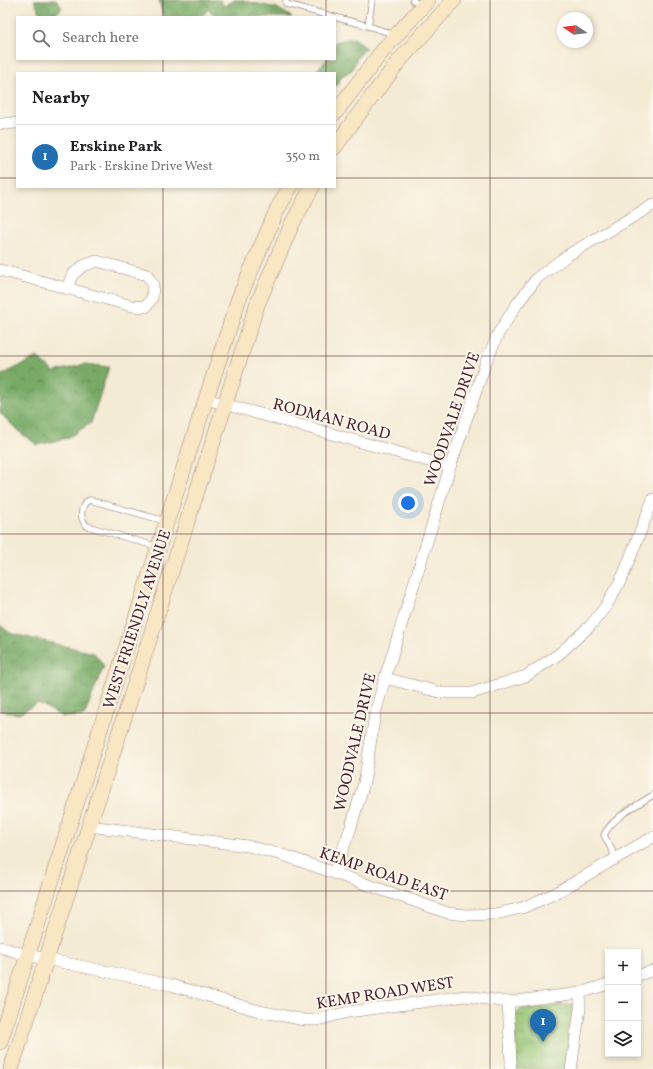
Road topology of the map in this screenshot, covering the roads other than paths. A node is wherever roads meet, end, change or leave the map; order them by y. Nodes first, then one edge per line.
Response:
1 (286, 0) edge
2 (372, 0) edge
3 (454, 0) edge
4 (421, 2) edge
5 (331, 16) edge
6 (336, 17) edge
7 (368, 26) junction
8 (396, 35) junction
9 (336, 112) edge
10 (0, 124) edge
11 (16, 124) edge
12 (336, 146) edge
13 (289, 188) edge
14 (311, 188) edge
15 (653, 205) edge
16 (0, 270) edge
17 (67, 289) junction
18 (206, 398) junction
19 (224, 404) junction
20 (450, 467) junction
21 (653, 499) edge
22 (166, 522) junction
23 (158, 547) junction
24 (385, 678) junction
25 (653, 795) edge
26 (89, 826) junction
27 (653, 836) edge
28 (616, 858) junction
29 (334, 873) junction
30 (0, 947) edge
31 (27, 955) junction
32 (47, 958) junction
33 (653, 971) edge
34 (641, 975) edge
35 (605, 985) edge
36 (580, 993) junction
37 (508, 1002) junction
38 (0, 1042) edge
39 (11, 1069) edge
40 (510, 1069) edge
41 (571, 1069) edge

1 - 5 lane
2 - 7 lane
3 - 12 main road
4 - 8 main road
6 - 7 lane
7 - 8 lane
8 - 9 main road
10 - 11 street
13 - 18 main road, WEST FRIENDLY AVENUE
14 - 19 main road, WEST FRIENDLY AVENUE
15 - 20 street, WOODVALE DRIVE
16 - 17 street
17 - 17 street
18 - 19 street, RODMAN ROAD
18 - 22 main road, WEST FRIENDLY AVENUE
19 - 20 street, RODMAN ROAD
19 - 26 main road, WEST FRIENDLY AVENUE
20 - 24 street, WOODVALE DRIVE
21 - 24 street
22 - 23 main road, WEST FRIENDLY AVENUE
22 - 23 lane
23 - 31 main road, WEST FRIENDLY AVENUE
24 - 29 street, WOODVALE DRIVE
25 - 28 lane
26 - 29 street, KEMP ROAD EAST
26 - 32 main road, WEST FRIENDLY AVENUE
27 - 28 street, KEMP ROAD EAST
28 - 29 street, KEMP ROAD EAST
30 - 31 street, KEMP ROAD WEST
31 - 32 street, KEMP ROAD WEST
31 - 38 main road, WEST FRIENDLY AVENUE
32 - 37 street, KEMP ROAD WEST
32 - 39 main road, WEST FRIENDLY AVENUE
33 - 34 street
35 - 36 street, KEMP ROAD WEST
36 - 37 street, KEMP ROAD WEST
36 - 41 street
37 - 40 street

